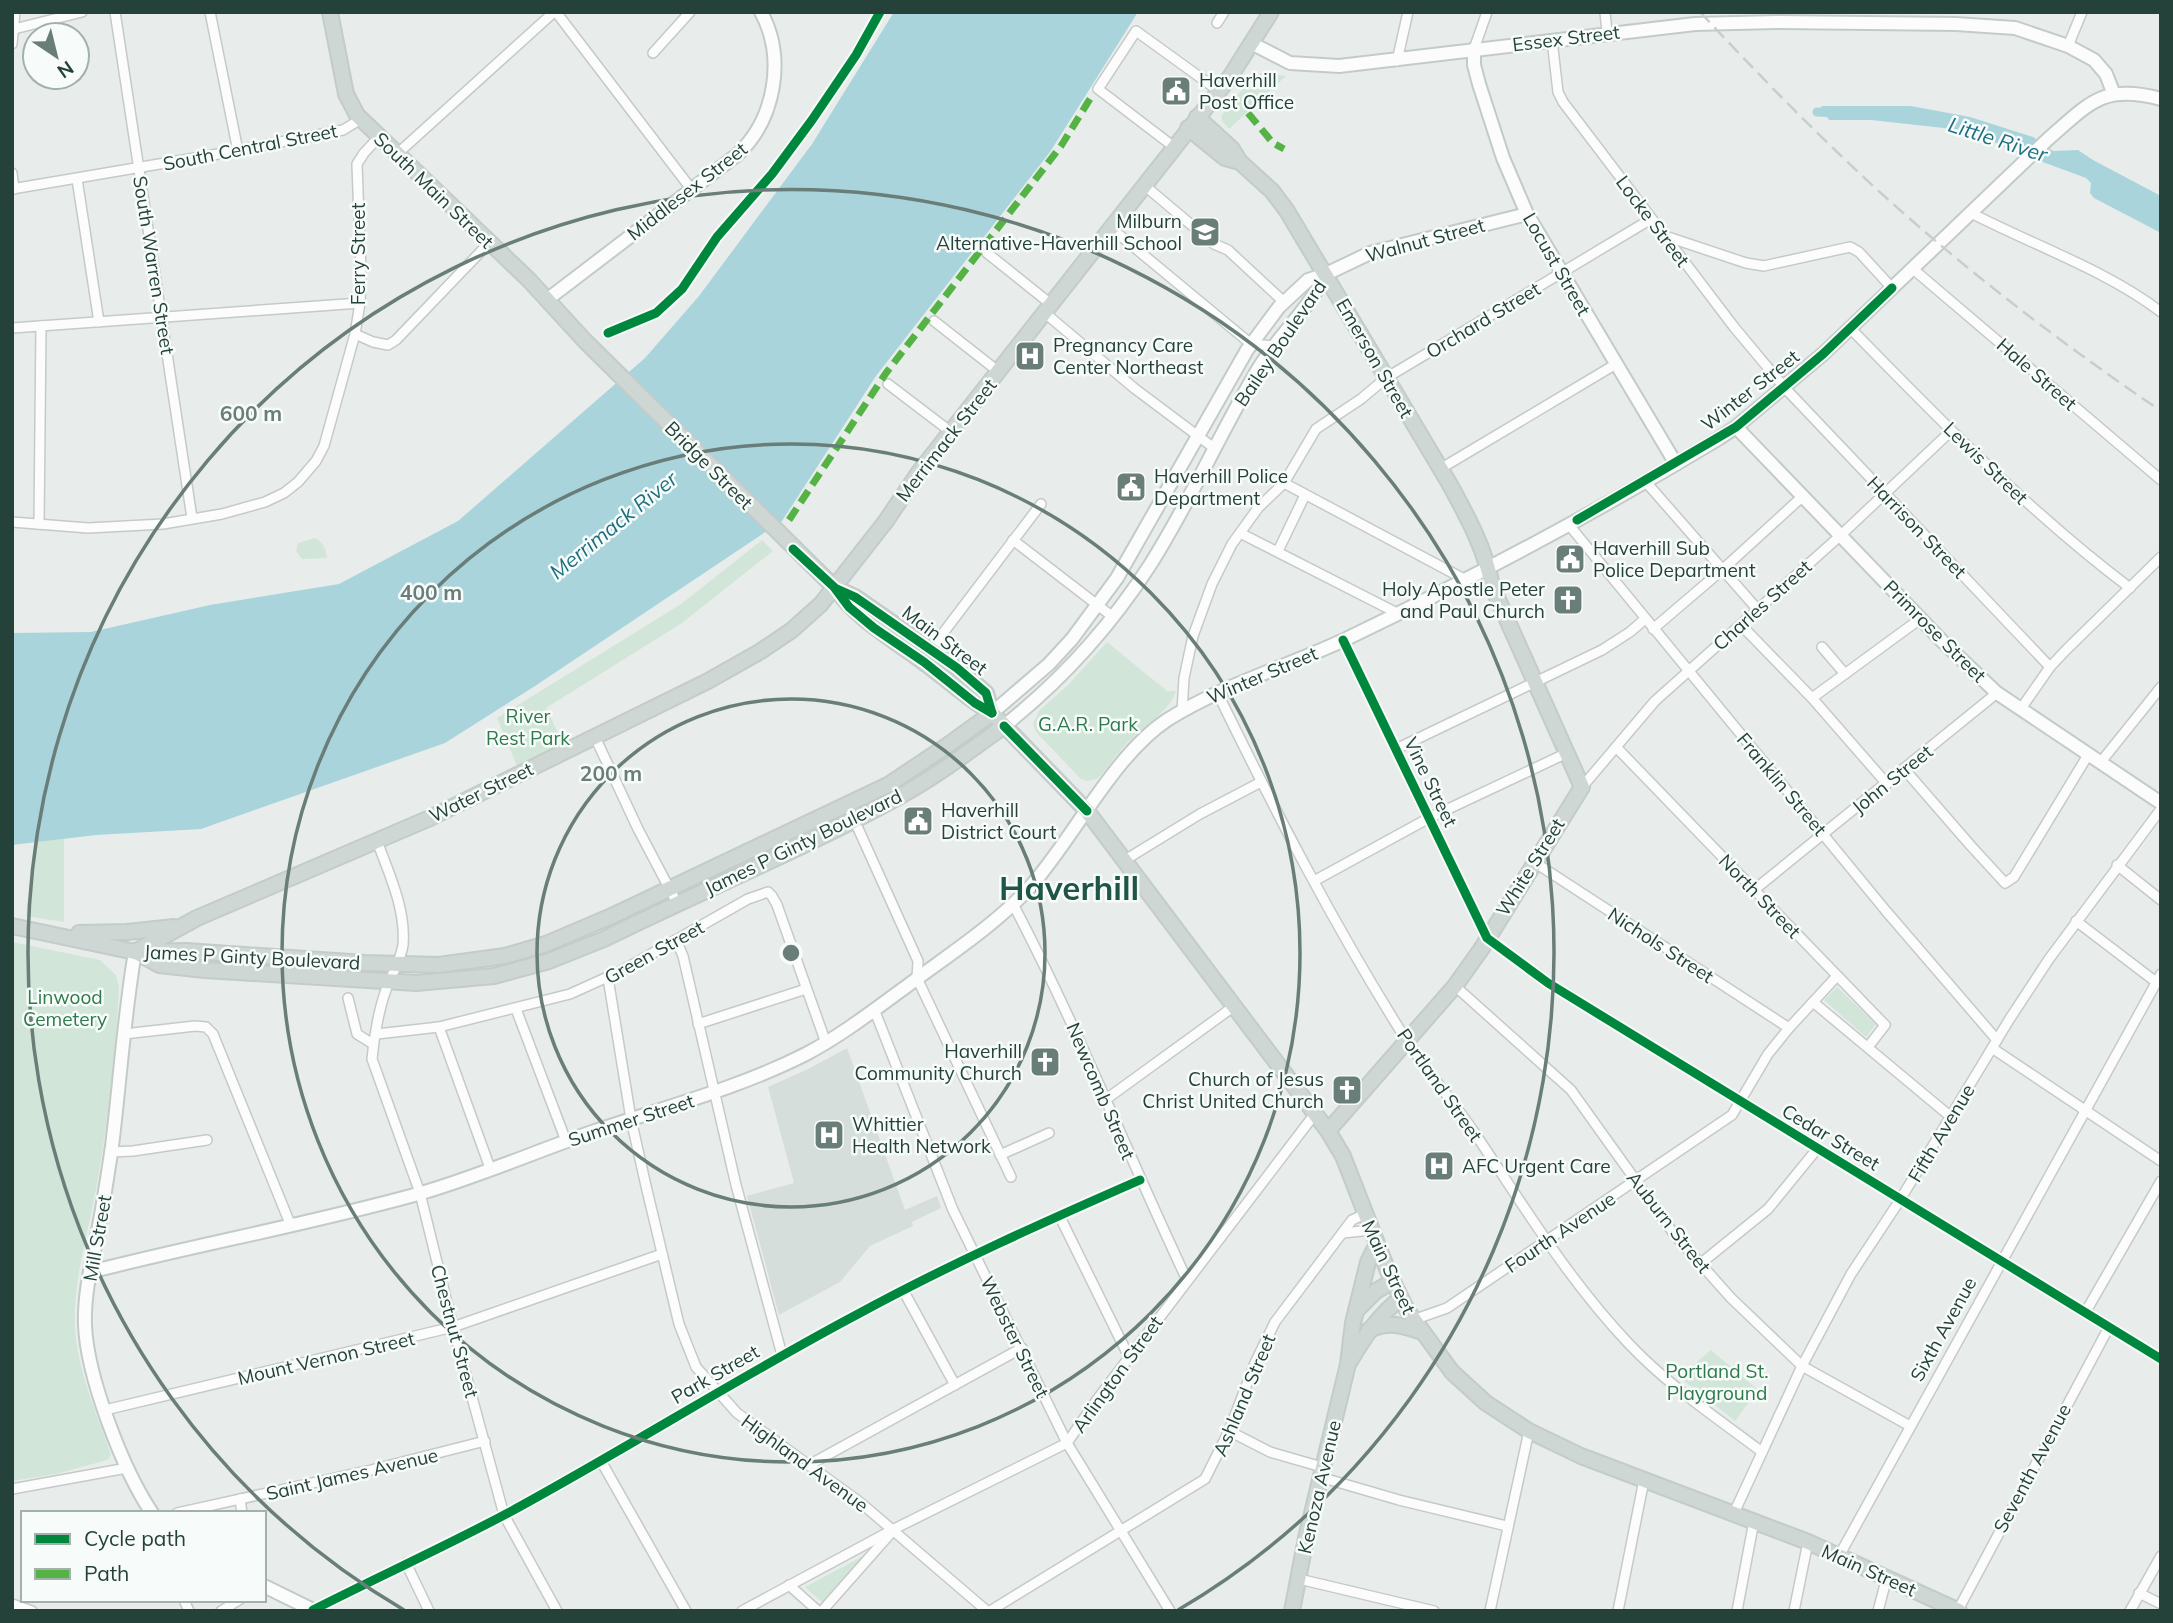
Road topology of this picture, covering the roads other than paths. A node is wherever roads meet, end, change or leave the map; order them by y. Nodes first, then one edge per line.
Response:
1 (15, 12) edge
2 (82, 12) edge
3 (114, 12) edge
4 (210, 12) edge
5 (330, 12) edge
6 (555, 12) edge
7 (690, 12) edge
8 (1224, 12) edge
9 (1271, 12) edge
10 (1408, 12) edge
11 (1487, 12) edge
12 (1605, 12) edge
13 (1685, 12) edge
14 (2082, 12) edge
15 (766, 14) edge
16 (1995, 19) edge
17 (1217, 23) dead end
18 (1695, 24) junction
19 (14, 29) edge
20 (1607, 33) junction
21 (1552, 40) junction
22 (1251, 43) junction
23 (12, 44) edge
24 (2068, 46) junction
25 (1474, 49) junction
26 (653, 52) dead end
27 (1397, 61) junction
28 (1219, 91) junction
29 (2113, 92) junction
30 (2161, 99) edge
31 (361, 119) junction
32 (1192, 122) junction
33 (379, 137) junction
34 (1174, 146) junction
35 (237, 151) junction
36 (397, 154) junction
37 (139, 168) junction
38 (12, 173) edge
39 (77, 179) junction
40 (1144, 185) junction
41 (13, 189) edge
42 (692, 190) junction
43 (1971, 213) junction
44 (1527, 214) junction
45 (1651, 219) junction
46 (1111, 228) junction
47 (1665, 236) junction
48 (489, 243) junction
49 (987, 253) dead end
50 (1913, 269) junction
51 (1562, 273) junction
52 (1326, 274) junction
53 (1892, 288) junction
54 (548, 299) junction
55 (1284, 302) junction
56 (360, 303) junction
57 (1049, 309) junction
58 (2161, 312) edge
59 (163, 317) junction
60 (934, 321) dead end
61 (99, 322) junction
62 (41, 326) junction
63 (12, 328) edge
64 (1851, 328) junction
65 (355, 334) junction
66 (585, 341) joint
67 (1251, 344) junction
68 (1274, 346) junction
69 (1616, 364) junction
70 (999, 372) junction
71 (1386, 378) junction
72 (888, 384) dead end
73 (1784, 387) junction
74 (1736, 427) junction
75 (1951, 431) junction
76 (951, 432) junction
77 (1198, 438) junction
78 (1214, 448) junction
79 (1676, 464) junction
80 (1440, 469) junction
81 (2161, 480) edge
82 (1645, 481) junction
83 (1284, 483) junction
84 (1884, 494) junction
85 (1305, 495) junction
86 (1803, 496) junction
87 (1041, 504) dead end
88 (192, 518) junction
89 (12, 522) edge
90 (38, 524) junction
91 (1570, 525) junction
92 (1240, 533) junction
93 (1841, 535) junction
94 (1013, 540) junction
95 (1278, 551) junction
96 (2161, 557) edge
97 (1489, 569) junction
98 (1722, 570) junction
99 (1466, 580) junction
100 (834, 587) junction
101 (2130, 588) junction
102 (1096, 605) junction
103 (1758, 610) junction
104 (1397, 613) junction
105 (1113, 617) junction
106 (1645, 619) junction
107 (1920, 619) junction
108 (1741, 625) junction
109 (1653, 629) junction
110 (1343, 640) junction
111 (1822, 647) dead end
112 (931, 649) junction
113 (2050, 667) junction
114 (1688, 672) junction
115 (1845, 674) junction
116 (1535, 682) junction
117 (2161, 687) edge
118 (1997, 693) junction
119 (1218, 694) junction
120 (1812, 698) junction
121 (2020, 710) junction
122 (1182, 712) junction
123 (992, 713) junction
124 (1004, 726) junction
125 (594, 737) junction
126 (1616, 747) junction
127 (1396, 749) junction
128 (1567, 752) junction
129 (2094, 759) junction
130 (1905, 770) junction
131 (1261, 782) junction
132 (1887, 784) junction
133 (1582, 787) junction
134 (2161, 803) edge
135 (846, 804) junction
136 (2161, 809) edge
137 (1087, 811) junction
138 (1429, 818) junction
139 (852, 820) junction
140 (1823, 834) junction
141 (377, 841) junction
142 (1125, 860) junction
143 (1534, 862) junction
144 (2117, 865) junction
145 (1314, 881) junction
146 (668, 889) junction
147 (1754, 890) junction
148 (2161, 900) edge
149 (677, 903) junction
150 (1013, 904) junction
151 (2076, 921) junction
152 (182, 925) junction
153 (12, 926) edge
154 (51, 934) junction
155 (1487, 938) junction
156 (676, 940) junction
157 (135, 952) junction
158 (398, 964) junction
159 (1837, 976) junction
160 (608, 978) junction
161 (917, 978) junction
162 (2158, 978) edge
163 (389, 982) junction
164 (1455, 986) junction
165 (806, 989) junction
166 (348, 998) dead end
167 (1813, 1002) junction
168 (1233, 1007) junction
169 (516, 1009) junction
170 (874, 1009) junction
171 (698, 1024) junction
172 (439, 1027) junction
173 (1789, 1028) junction
174 (124, 1034) junction
175 (377, 1034) junction
176 (1407, 1041) junction
177 (826, 1043) junction
178 (1995, 1044) junction
179 (373, 1045) junction
180 (1868, 1047) junction
181 (715, 1093) junction
182 (1105, 1100) junction
183 (1741, 1102) junction
184 (2085, 1110) junction
185 (1314, 1115) junction
186 (1951, 1117) junction
187 (631, 1119) junction
188 (1328, 1130) junction
189 (1049, 1133) dead end
190 (207, 1140) dead end
191 (566, 1141) junction
192 (1817, 1149) junction
193 (111, 1152) junction
194 (1000, 1155) junction
195 (2161, 1161) edge
196 (490, 1168) junction
197 (1011, 1177) dead end
198 (1140, 1180) junction
199 (1637, 1181) junction
200 (2161, 1181) edge
201 (420, 1194) junction
202 (1900, 1200) junction
203 (1365, 1214) junction
204 (1059, 1215) junction
205 (291, 1226) junction
206 (1371, 1230) junction
207 (1343, 1233) junction
208 (1547, 1240) junction
209 (1377, 1244) junction
210 (662, 1254) junction
211 (974, 1254) junction
212 (2000, 1261) junction
213 (1700, 1264) junction
214 (90, 1272) junction
215 (1187, 1280) junction
216 (1393, 1281) junction
217 (903, 1290) junction
218 (1401, 1298) junction
219 (1356, 1311) junction
220 (2085, 1313) junction
221 (1417, 1326) junction
222 (453, 1327) junction
223 (2109, 1327) junction
224 (1368, 1331) junction
225 (1022, 1348) junction
226 (2159, 1354) edge
227 (782, 1355) junction
228 (1129, 1357) junction
229 (1348, 1364) junction
230 (1802, 1366) junction
231 (955, 1385) junction
232 (718, 1393) junction
233 (105, 1410) junction
234 (1910, 1426) junction
235 (1229, 1431) junction
236 (1530, 1431) junction
237 (485, 1441) junction
238 (1067, 1443) junction
239 (1762, 1452) junction
240 (601, 1461) junction
241 (809, 1465) junction
242 (127, 1468) junction
243 (1321, 1472) junction
244 (1644, 1480) junction
245 (12, 1489) edge
246 (240, 1499) junction
247 (151, 1511) edge
248 (186, 1511) edge
249 (242, 1511) edge
250 (1734, 1513) junction
251 (504, 1514) junction
252 (1754, 1521) junction
253 (1507, 1526) junction
254 (893, 1530) junction
255 (1122, 1530) junction
256 (1808, 1542) junction
257 (1839, 1556) junction
258 (2161, 1556) edge
259 (406, 1563) junction
260 (1887, 1577) junction
261 (1298, 1579) junction
262 (789, 1585) junction
263 (266, 1587) edge
264 (2139, 1593) junction
265 (12, 1604) edge
266 (2161, 1604) edge
267 (1937, 1606) edge
268 (314, 1610) edge
269 (1958, 1610) edge
270 (32, 1611) edge
271 (429, 1611) edge
272 (557, 1611) edge
273 (686, 1611) edge
274 (742, 1611) edge
275 (820, 1611) edge
276 (988, 1611) edge
277 (1170, 1611) edge
278 (1292, 1611) edge
279 (1434, 1611) edge
280 (1490, 1611) edge
281 (1618, 1611) edge
282 (1737, 1611) edge
283 (1794, 1611) edge
284 (1878, 1611) edge
285 (2130, 1611) edge

1 - 19 street
2 - 19 street
3 - 37 street, South Warren Street
4 - 35 street
5 - 31 main road, South Main Street
6 - 36 street
6 - 42 street
7 - 26 street
8 - 17 street
9 - 22 main road, Merrimack Street
10 - 27 street
11 - 25 street
12 - 20 street
13 - 18 main road
14 - 24 street
15 - 42 main road, Middlesex Street
16 - 18 main road, Essex Street
16 - 24 main road, Essex Street
18 - 20 main road, Essex Street
19 - 23 street
20 - 21 main road, Essex Street
21 - 25 main road, Essex Street
21 - 45 street, Locke Street
22 - 27 main road, Essex Street
22 - 28 main road, Merrimack Street
24 - 29 main road, Essex Street
25 - 27 main road, Essex Street
25 - 44 main road, Locust Street
28 - 32 main road, Merrimack Street
28 - 34 street
29 - 30 main road
29 - 43 main road, Winter Street
31 - 33 main road, South Main Street
31 - 35 street, South Central Street
32 - 34 main road, Merrimack Street
32 - 52 main road, Emerson Street
33 - 36 main road, South Main Street
33 - 56 street, Ferry Street
34 - 40 main road, Merrimack Street
35 - 37 street, South Central Street
36 - 48 main road, South Main Street
37 - 39 street, South Central Street
37 - 59 street, South Warren Street
38 - 41 street
39 - 41 street, South Central Street
39 - 61 street
40 - 46 main road, Merrimack Street
40 - 55 street
42 - 54 main road, Middlesex Street
43 - 50 main road, Winter Street
43 - 58 street
44 - 51 main road, Locust Street
44 - 52 main road, Walnut Street
45 - 47 street, Locke Street
45 - 51 street, Orchard Street
46 - 57 main road, Merrimack Street
46 - 67 street
47 - 53 street
47 - 73 street, Locke Street
48 - 54 main road, South Main Street
48 - 65 street
49 - 57 street
50 - 53 main road, Winter Street
50 - 81 street, Hale Street
51 - 69 main road, Locust Street
51 - 71 street, Orchard Street
52 - 55 main road, Bailey Boulevard
52 - 68 main road, Bailey Boulevard
52 - 71 main road, Emerson Street
53 - 64 main road, Winter Street
54 - 66 main road, South Main Street
55 - 67 main road, Bailey Boulevard
56 - 59 street
56 - 65 street, Ferry Street
57 - 70 main road, Merrimack Street
57 - 77 street
59 - 61 street
59 - 88 street, South Warren Street
60 - 70 street
61 - 62 street
62 - 63 street
62 - 90 street
64 - 73 main road, Winter Street
64 - 75 street, Lewis Street
65 - 88 street, Ferry Street
66 - 100 main road, Bridge Street
67 - 68 street
67 - 77 main road, Bailey Boulevard
68 - 78 main road, Bailey Boulevard
69 - 79 main road, Locust Street
69 - 80 street
70 - 76 main road, Merrimack Street
71 - 80 main road, Emerson Street
71 - 83 street, Orchard Street
72 - 76 street
73 - 74 main road, Winter Street
73 - 84 street, Harrison Street
74 - 79 main road, Winter Street
74 - 86 main road, Primrose Street
75 - 84 street, Charles Street
75 - 101 street, Lewis Street
76 - 100 main road, Merrimack Street
77 - 78 street
77 - 102 main road, Bailey Boulevard
78 - 105 main road, Bailey Boulevard
79 - 82 main road, Winter Street
80 - 97 main road, Emerson Street
82 - 91 main road, Winter Street
82 - 98 street
83 - 85 street
83 - 92 street, Orchard Street
84 - 93 street, Charles Street
84 - 113 street, Harrison Street
85 - 95 street
85 - 99 street
86 - 93 main road, Primrose Street
86 - 98 street
87 - 94 street
88 - 90 street, Ferry Street
89 - 90 street, Ferry Street
91 - 97 main road, Winter Street
91 - 106 street, Franklin Street
92 - 95 street
92 - 122 street, Orchard Street
93 - 103 street, Charles Street
93 - 107 main road, Primrose Street
94 - 102 street
94 - 112 street
95 - 104 street
96 - 101 street
97 - 99 main road, Winter Street
97 - 116 main road
98 - 103 street
98 - 109 street
99 - 104 main road, Winter Street
100 - 112 main road, Main Street
100 - 123 main road, Main Street
100 - 125 main road, Water Street
101 - 113 street
102 - 105 street
102 - 123 main road, Bailey Boulevard
103 - 108 street, Charles Street
104 - 110 main road, Winter Street
105 - 124 main road, Bailey Boulevard
106 - 109 street, Franklin Street
106 - 116 street
107 - 115 street
107 - 118 main road, Primrose Street
108 - 114 street, Charles Street
108 - 120 street
109 - 114 street, Franklin Street
110 - 119 main road, Winter Street
110 - 127 street, Vine Street
111 - 115 street
112 - 123 main road, Main Street
113 - 121 street
114 - 126 street, Charles Street
114 - 140 street, Franklin Street
115 - 120 street
116 - 127 street
116 - 128 main road
117 - 129 street
118 - 121 main road, Primrose Street
118 - 130 street, John Street
119 - 122 main road, Winter Street
119 - 131 street, Portland Street
120 - 132 street
121 - 129 main road, Primrose Street
122 - 137 main road, Winter Street
123 - 124 main road, Main Street
123 - 135 main road, James P Ginty Boulevard
124 - 137 main road, Main Street
124 - 139 main road, James P Ginty Boulevard
125 - 141 main road, Water Street
125 - 146 street
126 - 133 street, Charles Street
126 - 147 street, North Street
127 - 138 street, Vine Street
128 - 133 main road
128 - 138 street
129 - 130 street
129 - 134 main road, Primrose Street
130 - 132 street, John Street
131 - 142 street
131 - 145 street, Portland Street
132 - 140 street, John Street
133 - 143 main road, White Street
135 - 139 street
135 - 146 main road, James P Ginty Boulevard
136 - 144 street, Fifth Avenue
137 - 142 main road, Main Street
137 - 150 main road, Summer Street
138 - 145 street
138 - 155 street, Vine Street
139 - 149 main road, James P Ginty Boulevard
139 - 161 street
140 - 147 street, John Street
140 - 178 street, Franklin Street
141 - 152 main road, Water Street
141 - 158 street
142 - 168 main road, Main Street
143 - 155 main road, White Street
143 - 173 street, Nichols Street
144 - 148 street
144 - 151 street, Fifth Avenue
145 - 176 street, Portland Street
146 - 149 street
146 - 158 main road, James P Ginty Boulevard
147 - 159 street, North Street
149 - 163 main road, James P Ginty Boulevard
150 - 161 main road, Summer Street
150 - 182 street, Newcomb Street
151 - 162 street
151 - 178 street, Fifth Avenue
152 - 154 main road, Water Street
152 - 157 main road, Water Street
153 - 154 main road, Water Street
154 - 157 main road, Water Street
155 - 164 main road, White Street
155 - 183 street, Cedar Street
156 - 160 street, Green Street
156 - 165 street, Green Street
156 - 171 street
157 - 158 main road, James P Ginty Boulevard
157 - 163 main road, James P Ginty Boulevard
157 - 174 main road, Mill Street
158 - 163 street
159 - 167 street, Fourth Avenue
159 - 180 street, North Street
160 - 169 street, Green Street
160 - 187 street, Highland Avenue
161 - 170 main road, Summer Street
161 - 194 street
162 - 184 street, Sixth Avenue
163 - 175 street
164 - 176 main road, White Street
164 - 199 street, Auburn Street
165 - 171 street
165 - 177 street, Green Street
166 - 179 street, Chestnut Street
167 - 173 street, Fourth Avenue
167 - 180 street
168 - 182 street
168 - 185 main road, Main Street
169 - 172 street, Green Street
169 - 191 street
170 - 177 main road, Summer Street
170 - 211 street, Webster Street
171 - 181 street
172 - 175 street, Green Street
172 - 196 street
173 - 183 street, Fourth Avenue
174 - 193 main road, Mill Street
174 - 205 street
175 - 179 street
176 - 188 main road, White Street
176 - 208 street, Portland Street
177 - 181 main road, Summer Street
178 - 184 street, Franklin Street
178 - 186 street, Fifth Avenue
179 - 201 street, Chestnut Street
180 - 186 street
181 - 187 main road, Summer Street
181 - 227 street
182 - 198 street, Newcomb Street
183 - 192 street, Cedar Street
183 - 199 street, Fourth Avenue
184 - 195 street, Franklin Street
184 - 212 street, Sixth Avenue
185 - 188 main road, Main Street
185 - 215 street, Arlington Street
186 - 202 street, Fifth Avenue
187 - 191 main road, Summer Street
187 - 210 street, Highland Avenue
188 - 203 main road, Main Street
189 - 194 street
190 - 193 street
191 - 196 main road, Summer Street
192 - 202 street, Cedar Street
192 - 213 street
193 - 214 main road, Mill Street
194 - 197 street
196 - 201 main road, Summer Street
198 - 204 street, Park Street
198 - 215 street, Newcomb Street
199 - 208 street, Fourth Avenue
199 - 213 street, Auburn Street
200 - 220 street
201 - 205 main road, Summer Street
201 - 222 street, Chestnut Street
202 - 212 street, Cedar Street
202 - 230 street, Fifth Avenue
203 - 206 main road, Main Street
203 - 207 street, Ashland Street
204 - 211 street, Park Street
204 - 228 street
205 - 214 main road, Summer Street
206 - 207 street
206 - 209 main road, Main Street
207 - 235 street, Ashland Street
208 - 221 street, Fourth Avenue
208 - 239 street, Portland Street
209 - 216 main road, Main Street
209 - 219 main road, Kenoza Avenue
210 - 222 street, Mount Vernon Street
210 - 232 street, Highland Avenue
211 - 217 street, Park Street
211 - 225 street, Webster Street
212 - 220 street, Cedar Street
212 - 234 street, Sixth Avenue
213 - 230 street, Auburn Street
214 - 233 main road, Mill Street
215 - 228 street, Arlington Street
216 - 218 main road, Main Street
216 - 219 main road
217 - 227 street, Park Street
217 - 231 street
218 - 221 main road, Main Street
218 - 224 main road, Kenoza Avenue
219 - 229 main road, Kenoza Avenue
220 - 223 street, Cedar Street
221 - 224 main road
221 - 236 main road, Main Street
222 - 233 street, Mount Vernon Street
222 - 237 street, Chestnut Street
223 - 226 street, Cedar Street
223 - 269 street, Seventh Avenue
224 - 229 main road, Kenoza Avenue
225 - 231 street
225 - 238 street, Webster Street
227 - 232 street, Park Street
228 - 238 street, Arlington Street
229 - 243 main road, Kenoza Avenue
230 - 234 street, Auburn Street
230 - 239 street, Fifth Avenue
231 - 241 street
232 - 240 street, Park Street
232 - 241 street, Highland Avenue
233 - 242 main road, Mill Street
234 - 257 street, Sixth Avenue
235 - 243 street
235 - 255 street, Ashland Street
236 - 244 main road, Main Street
236 - 253 street
237 - 246 street, Saint James Avenue
237 - 251 street, Chestnut Street
238 - 254 street, Arlington Street
238 - 255 street, Webster Street
239 - 250 street, Fifth Avenue
240 - 251 street, Park Street
240 - 273 street
241 - 254 street, Highland Avenue
242 - 245 street
242 - 247 main road, Mill Street
243 - 253 street
243 - 261 main road, Kenoza Avenue
244 - 250 main road, Main Street
244 - 281 street
246 - 248 street, Saint James Avenue
246 - 249 street
250 - 252 main road, Main Street
251 - 259 street, Park Street
251 - 272 street, Chestnut Street
252 - 256 main road, Main Street
252 - 282 street
253 - 280 street
254 - 262 street, Arlington Street
254 - 275 street
254 - 276 street, Highland Avenue
255 - 276 street, Ashland Street
255 - 277 street, Webster Street
256 - 257 main road, Main Street
256 - 283 street
257 - 260 main road, Main Street
258 - 264 street
259 - 268 street, Park Street
259 - 271 street
260 - 267 main road, Main Street
260 - 284 street
261 - 278 main road, Kenoza Avenue
261 - 279 street
262 - 274 street, Arlington Street
262 - 275 street
263 - 268 main road
264 - 266 street
264 - 285 street
265 - 270 street
267 - 269 main road, Main Street

